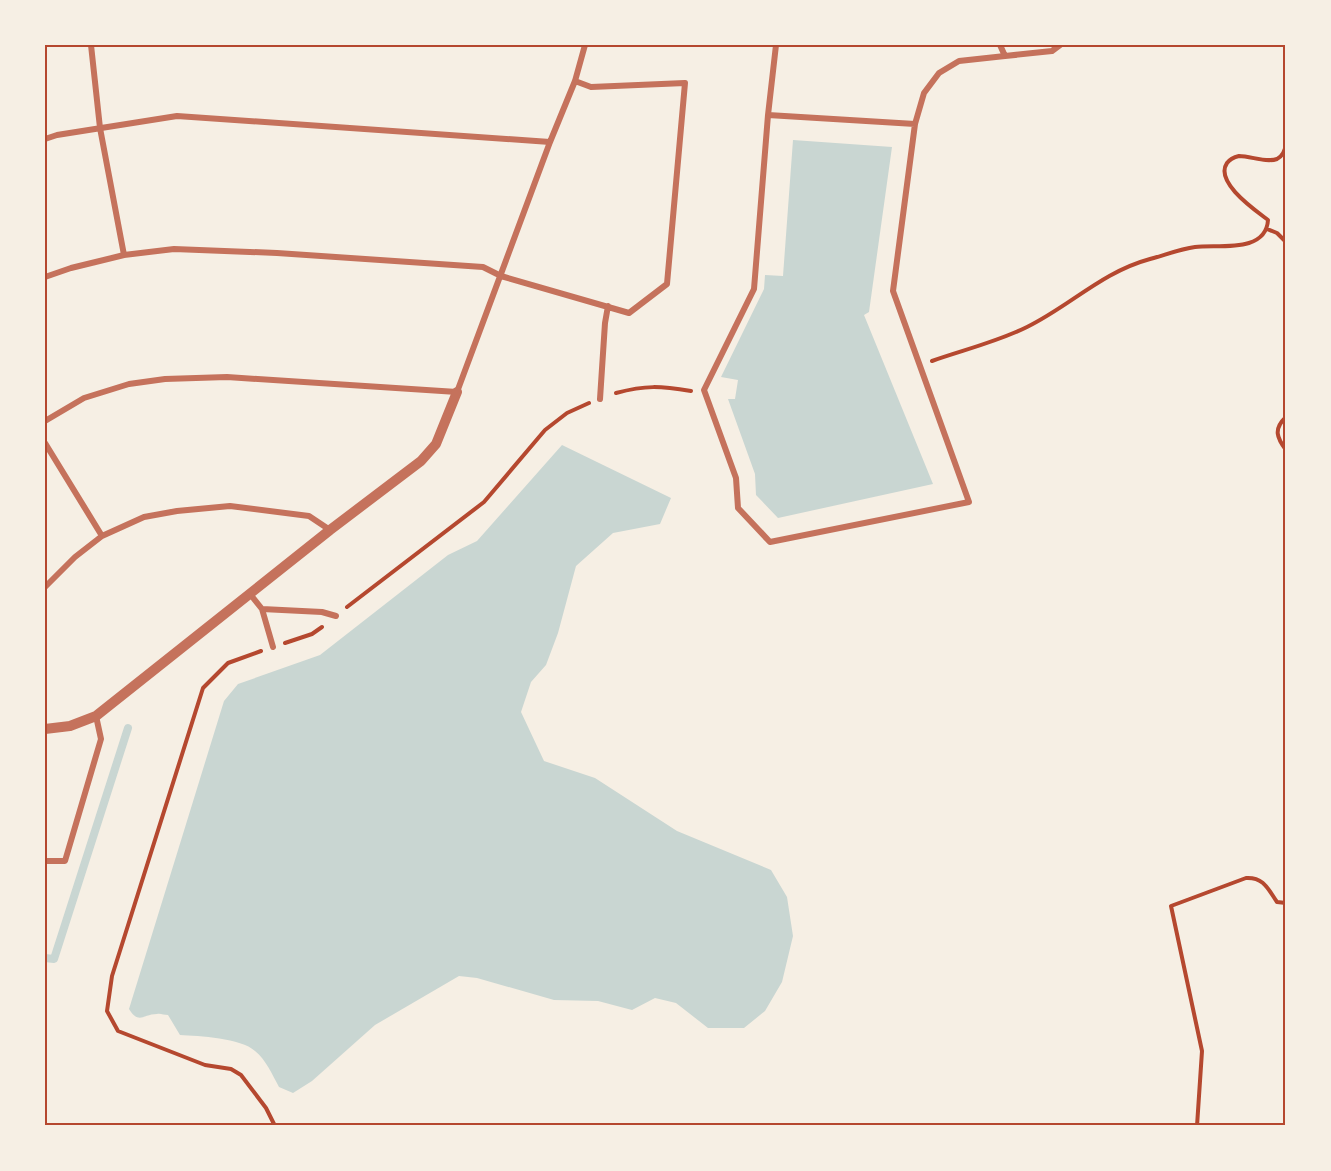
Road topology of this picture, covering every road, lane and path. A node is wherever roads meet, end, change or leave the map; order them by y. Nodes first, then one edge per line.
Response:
1 (91, 45) edge
2 (585, 45) edge
3 (777, 45) edge
4 (1000, 45) edge
5 (1060, 45) edge
6 (1005, 56) junction
7 (575, 81) junction
8 (768, 115) junction
9 (915, 124) junction
10 (100, 128) junction
11 (45, 139) edge
12 (550, 142) junction
13 (1286, 144) edge
14 (1267, 229) junction
15 (1286, 242) edge
16 (124, 255) junction
17 (501, 276) junction
18 (45, 278) edge
19 (608, 306) junction
20 (920, 365) junction
21 (704, 390) junction
22 (457, 392) junction
23 (600, 399) junction
24 (1286, 417) edge
25 (45, 421) edge
26 (45, 443) edge
27 (1286, 450) edge
28 (330, 530) junction
29 (102, 536) junction
30 (45, 587) edge
31 (250, 594) junction
32 (262, 609) junction
33 (336, 616) junction
34 (273, 647) junction
35 (96, 716) junction
36 (45, 729) edge
37 (45, 861) edge
38 (1286, 903) edge
39 (275, 1126) edge
40 (1197, 1126) edge

1 - 10 street
2 - 7 street
3 - 8 street
4 - 6 street
5 - 6 street
6 - 9 street
7 - 12 street
7 - 19 street
8 - 9 street
8 - 21 street
9 - 20 street
10 - 11 street
10 - 12 street
10 - 16 street
12 - 17 street
13 - 14 path
14 - 15 path
14 - 20 path
16 - 17 street
16 - 18 street
17 - 19 street
17 - 22 street
19 - 23 street
20 - 21 street
21 - 23 path
22 - 25 street
22 - 28 street
23 - 33 path
24 - 27 path
26 - 29 street
28 - 29 street
28 - 31 street
29 - 30 street
31 - 32 street
31 - 35 street
32 - 33 street
32 - 34 street
33 - 34 path
34 - 39 path
35 - 36 street
35 - 37 street
38 - 40 path

